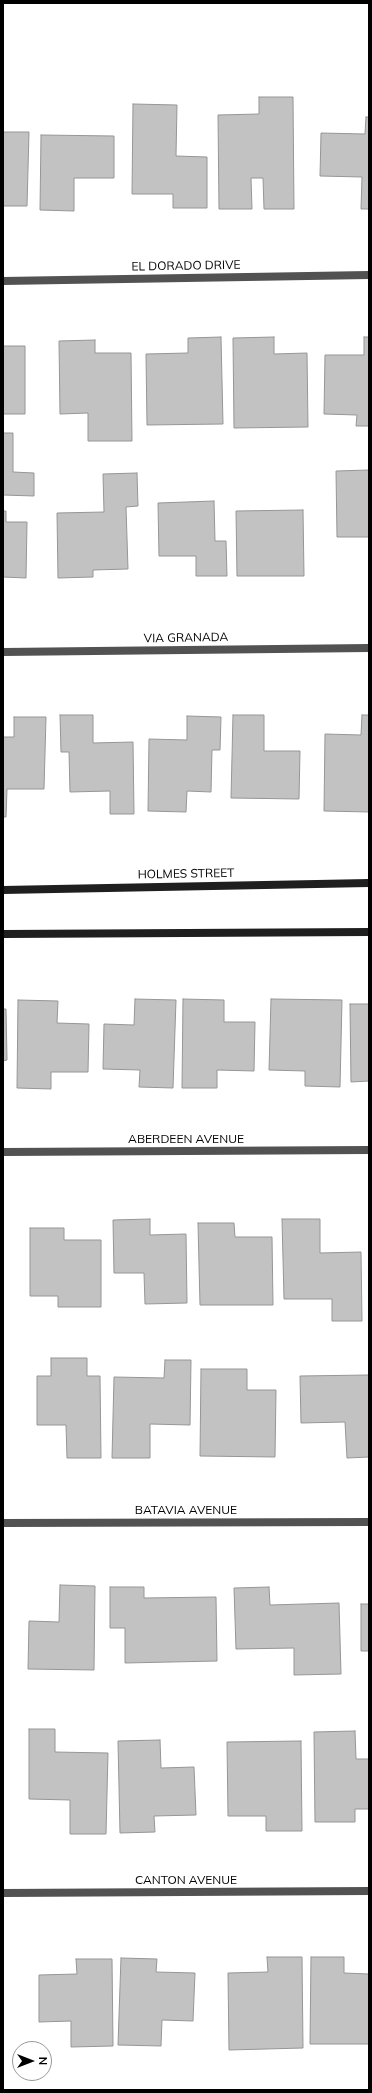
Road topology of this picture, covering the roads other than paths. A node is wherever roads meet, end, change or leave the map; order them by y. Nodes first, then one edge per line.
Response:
1 (369, 275) edge
2 (3, 281) edge
3 (369, 648) edge
4 (3, 652) edge
5 (369, 883) edge
6 (3, 890) edge
7 (369, 932) edge
8 (3, 934) edge
9 (369, 1150) edge
10 (3, 1152) edge
11 (369, 1522) edge
12 (3, 1523) edge
13 (369, 1891) edge
14 (3, 1893) edge

1 - 2 street, EL DORADO DRIVE
3 - 4 street, VIA GRANADA
5 - 6 main road, HOLMES STREET
7 - 8 main road
9 - 10 street, ABERDEEN AVENUE
11 - 12 street, BATAVIA AVENUE
13 - 14 street, CANTON AVENUE

